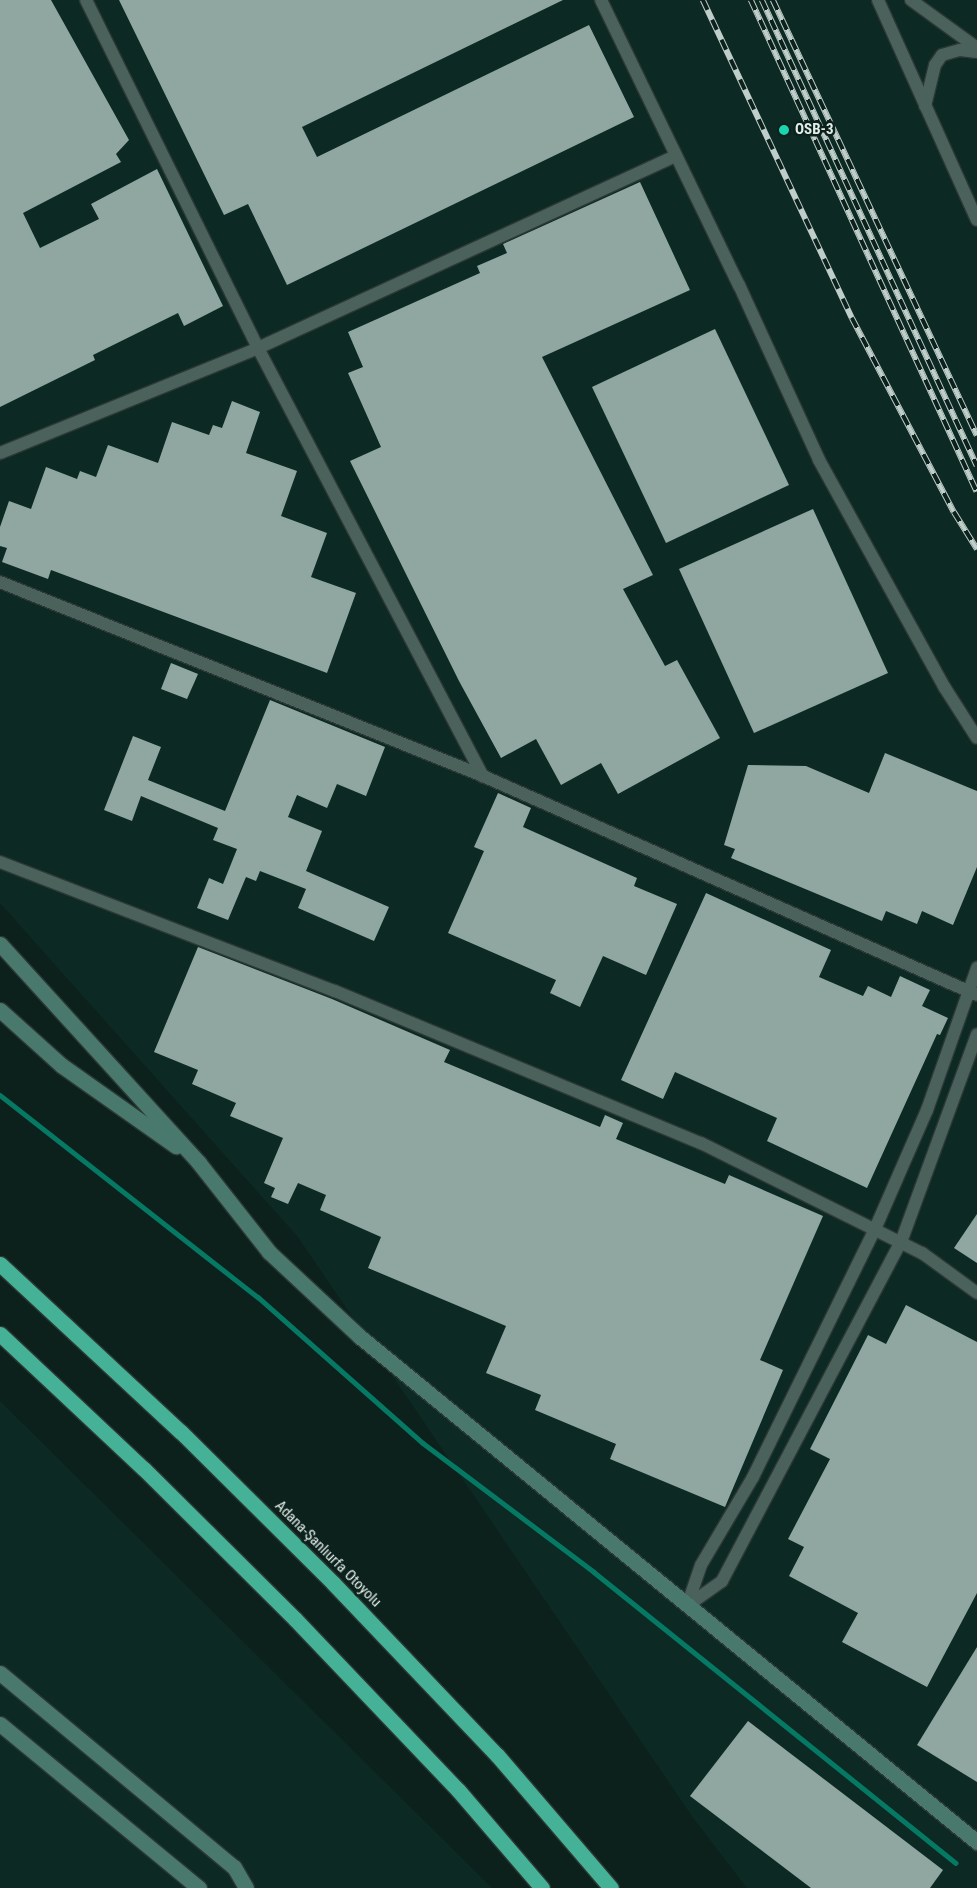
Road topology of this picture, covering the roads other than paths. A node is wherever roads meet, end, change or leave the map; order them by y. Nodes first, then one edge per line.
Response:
1 (86, 0) edge
2 (601, 0) edge
3 (878, 0) edge
4 (911, 0) edge
5 (977, 50) edge
6 (925, 106) junction
7 (676, 156) junction
8 (977, 220) edge
9 (258, 348) junction
10 (0, 453) edge
11 (0, 582) edge
12 (977, 738) edge
13 (483, 776) junction
14 (0, 862) edge
15 (0, 944) edge
16 (977, 968) edge
17 (973, 993) edge
18 (0, 1010) edge
19 (977, 1034) edge
20 (199, 1162) junction
21 (875, 1229) junction
22 (901, 1242) junction
23 (0, 1264) edge
24 (977, 1293) edge
25 (0, 1334) edge
26 (687, 1606) junction
27 (0, 1673) edge
28 (0, 1724) edge
29 (977, 1842) edge
30 (198, 1888) edge
31 (246, 1888) edge
32 (542, 1888) edge
33 (611, 1888) edge

1 - 9 street
2 - 7 street
3 - 6 street
4 - 5 street
5 - 6 street
6 - 8 street
7 - 9 street
7 - 12 street
9 - 10 street
9 - 13 street
11 - 13 street
13 - 17 street
14 - 21 street
15 - 20 main road
16 - 17 street
17 - 21 street
18 - 20 main road
19 - 22 street
20 - 26 main road
21 - 22 street
21 - 26 street
22 - 24 street
22 - 26 street
23 - 33 highway, Adana-Şanlıurfa Otoyolu
25 - 32 highway
26 - 29 main road
27 - 31 main road
28 - 30 main road

